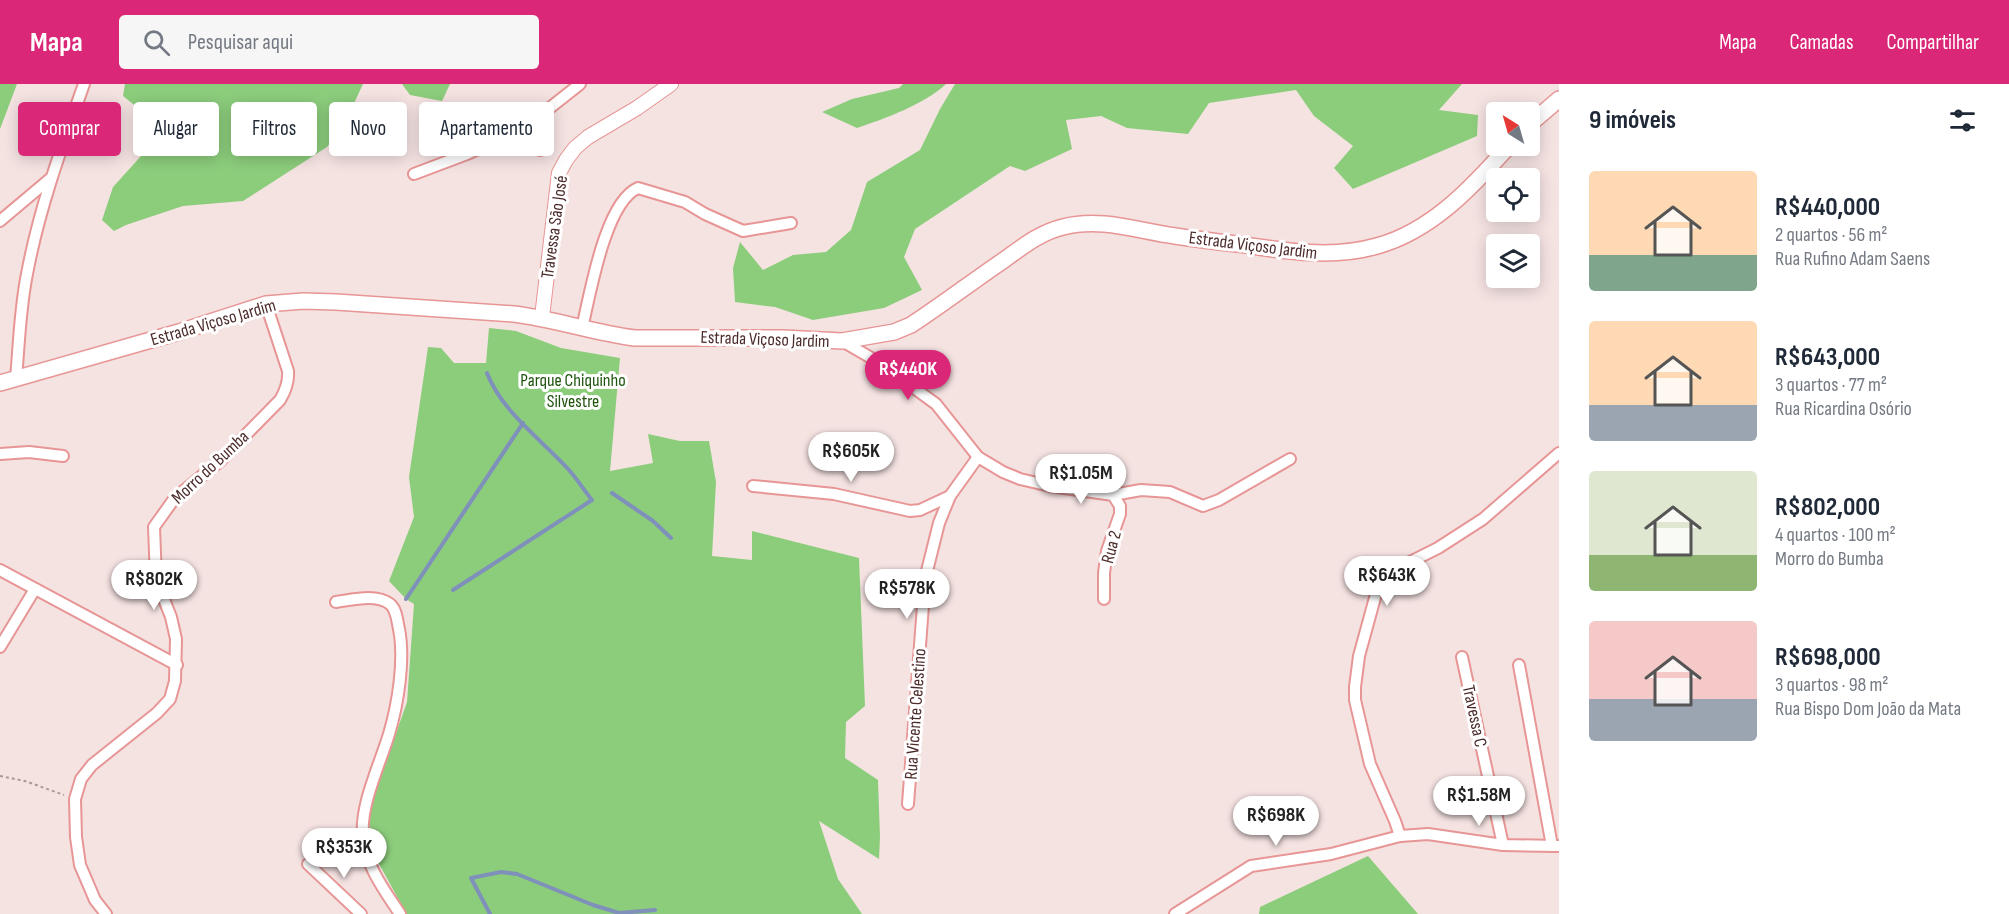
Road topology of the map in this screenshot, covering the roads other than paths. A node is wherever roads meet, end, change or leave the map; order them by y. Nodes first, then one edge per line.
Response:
1 (84, 84) edge
2 (580, 84) edge
3 (671, 84) edge
4 (1559, 99) edge
5 (554, 105) edge
6 (1540, 115) edge
7 (462, 156) edge
8 (1500, 156) edge
9 (414, 174) dead end
10 (51, 178) junction
11 (0, 221) edge
12 (791, 223) dead end
13 (266, 304) junction
14 (542, 317) junction
15 (582, 328) junction
16 (842, 341) junction
17 (16, 379) junction
18 (0, 383) edge
19 (1559, 453) edge
20 (0, 454) edge
21 (63, 456) dead end
22 (978, 458) junction
23 (1290, 459) dead end
24 (753, 486) dead end
25 (1113, 495) junction
26 (950, 496) junction
27 (0, 570) edge
28 (35, 589) junction
29 (1104, 599) dead end
30 (336, 602) dead end
31 (0, 646) edge
32 (1462, 657) dead end
33 (177, 665) junction
34 (1519, 665) dead end
35 (908, 804) dead end
36 (1400, 836) junction
37 (1503, 845) junction
38 (1556, 846) edge
39 (308, 864) dead end
40 (106, 914) edge
41 (361, 914) edge
42 (400, 914) edge
43 (1175, 914) edge

1 - 10 street
2 - 5 street
3 - 14 street, Travessa São José
4 - 6 main road
7 - 9 street
8 - 16 main road, Estrada Viçoso Jardim
10 - 11 street
10 - 17 street
12 - 15 street
13 - 14 main road, Estrada Viçoso Jardim
13 - 17 main road, Estrada Viçoso Jardim
13 - 33 street, Morro do Bumba
14 - 15 main road, Estrada Viçoso Jardim
15 - 16 main road, Estrada Viçoso Jardim
16 - 22 street
17 - 18 main road, Estrada Viçoso Jardim
19 - 36 street
20 - 21 street
22 - 25 street
22 - 26 street, Rua Vicente Celestino
23 - 25 street
24 - 26 street
25 - 29 street, Rua 2
26 - 35 street, Rua Vicente Celestino
27 - 28 street
28 - 31 street
28 - 33 street
30 - 42 street
32 - 37 street, Travessa C
33 - 40 street, Morro do Bumba
34 - 38 street
36 - 37 street
36 - 43 street
37 - 38 street
39 - 41 street

